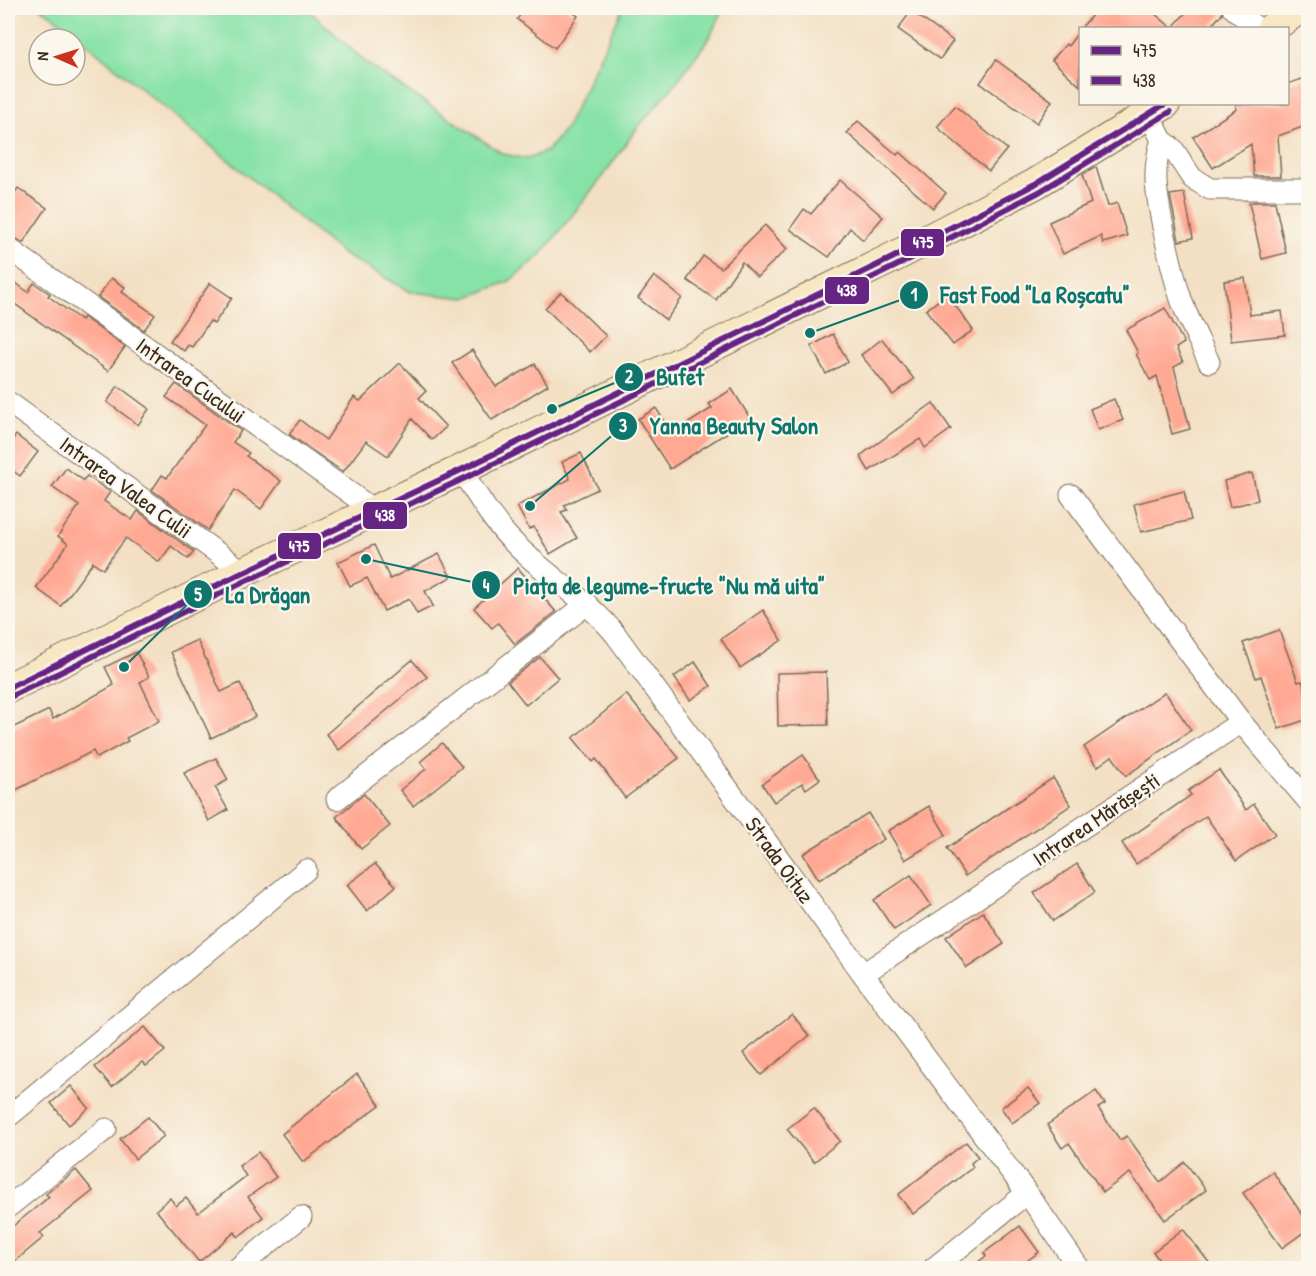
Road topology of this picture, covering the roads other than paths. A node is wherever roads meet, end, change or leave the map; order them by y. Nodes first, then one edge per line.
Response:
1 (1233, 8) edge
2 (1300, 8) edge
3 (1256, 27) edge
4 (1273, 27) edge
5 (1159, 119) edge
6 (1308, 189) edge
7 (8, 248) edge
8 (1209, 363) dead end
9 (8, 402) edge
10 (461, 470) junction
11 (1071, 495) dead end
12 (375, 511) junction
13 (244, 572) junction
14 (587, 604) junction
15 (8, 688) edge
16 (1241, 722) junction
17 (338, 799) dead end
18 (1308, 801) edge
19 (306, 870) dead end
20 (863, 974) junction
21 (8, 1117) edge
22 (106, 1129) dead end
23 (1027, 1193) junction
24 (8, 1207) edge
25 (301, 1217) dead end
26 (238, 1269) edge
27 (934, 1269) edge
28 (1079, 1269) edge

1 - 3 street
2 - 4 main road
5 - 6 street
5 - 8 street
5 - 10 main road
7 - 12 street, Intrarea Cucului
9 - 13 street, Intrarea Valea Culii
10 - 12 main road
10 - 14 street, Strada Oituz
11 - 16 street
12 - 13 main road
13 - 15 main road
14 - 17 street
14 - 20 street, Strada Oituz
16 - 18 street
16 - 20 street, Intrarea Mărășești
19 - 21 street
20 - 23 street, Strada Oituz
22 - 24 street
23 - 27 street
23 - 28 street, Strada Oituz
25 - 26 street

